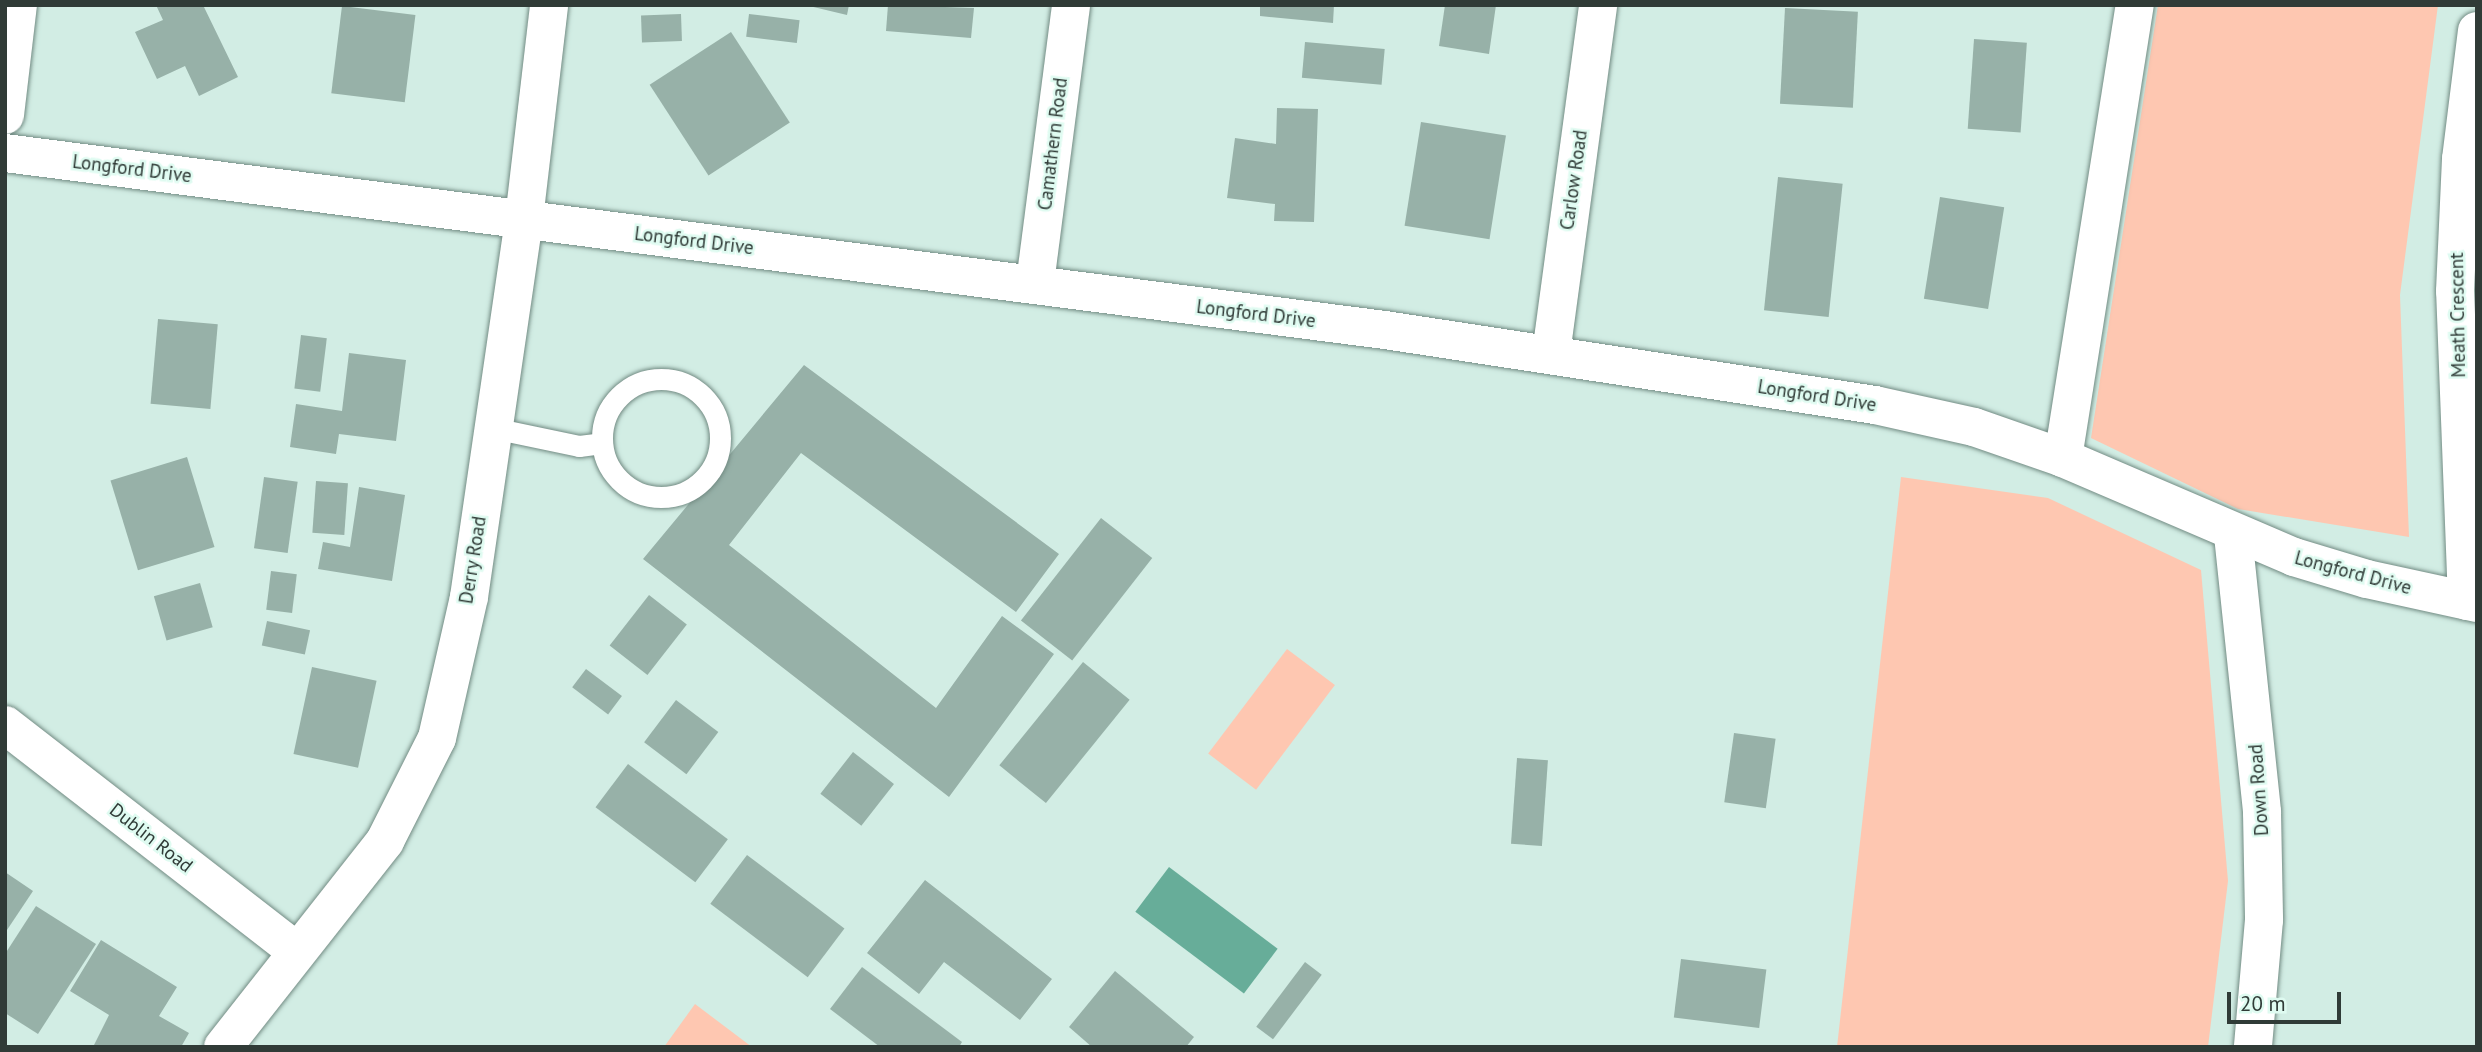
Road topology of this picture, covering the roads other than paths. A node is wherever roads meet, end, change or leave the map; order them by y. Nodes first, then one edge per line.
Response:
1 (18, 5) edge
2 (549, 5) edge
3 (1071, 5) edge
4 (1598, 5) edge
5 (2135, 5) edge
6 (2477, 31) edge
7 (5, 115) edge
8 (5, 153) edge
9 (524, 219) junction
10 (1035, 284) junction
11 (2466, 288) edge
12 (1551, 354) junction
13 (2467, 383) edge
14 (493, 428) junction
15 (601, 443) junction
16 (2063, 458) junction
17 (2233, 535) junction
18 (2472, 602) edge
19 (5, 725) edge
20 (296, 951) junction
21 (223, 1047) edge
22 (2253, 1047) edge

1 - 7 street
2 - 9 street, Derry Road
3 - 10 street, Camathern Road
4 - 12 street, Carlow Road
5 - 16 street
6 - 11 street, Meath Crescent
8 - 9 street, Longford Drive
9 - 10 street, Longford Drive
9 - 14 street, Derry Road
10 - 12 street, Longford Drive
11 - 13 street, Meath Crescent
12 - 16 street, Longford Drive
13 - 18 street, Meath Crescent
14 - 15 lane
14 - 20 street, Derry Road
15 - 15 lane
16 - 17 street, Longford Drive
17 - 18 street, Longford Drive
17 - 22 street, Down Road
19 - 20 street, Dublin Road
20 - 21 street, Derry Road

